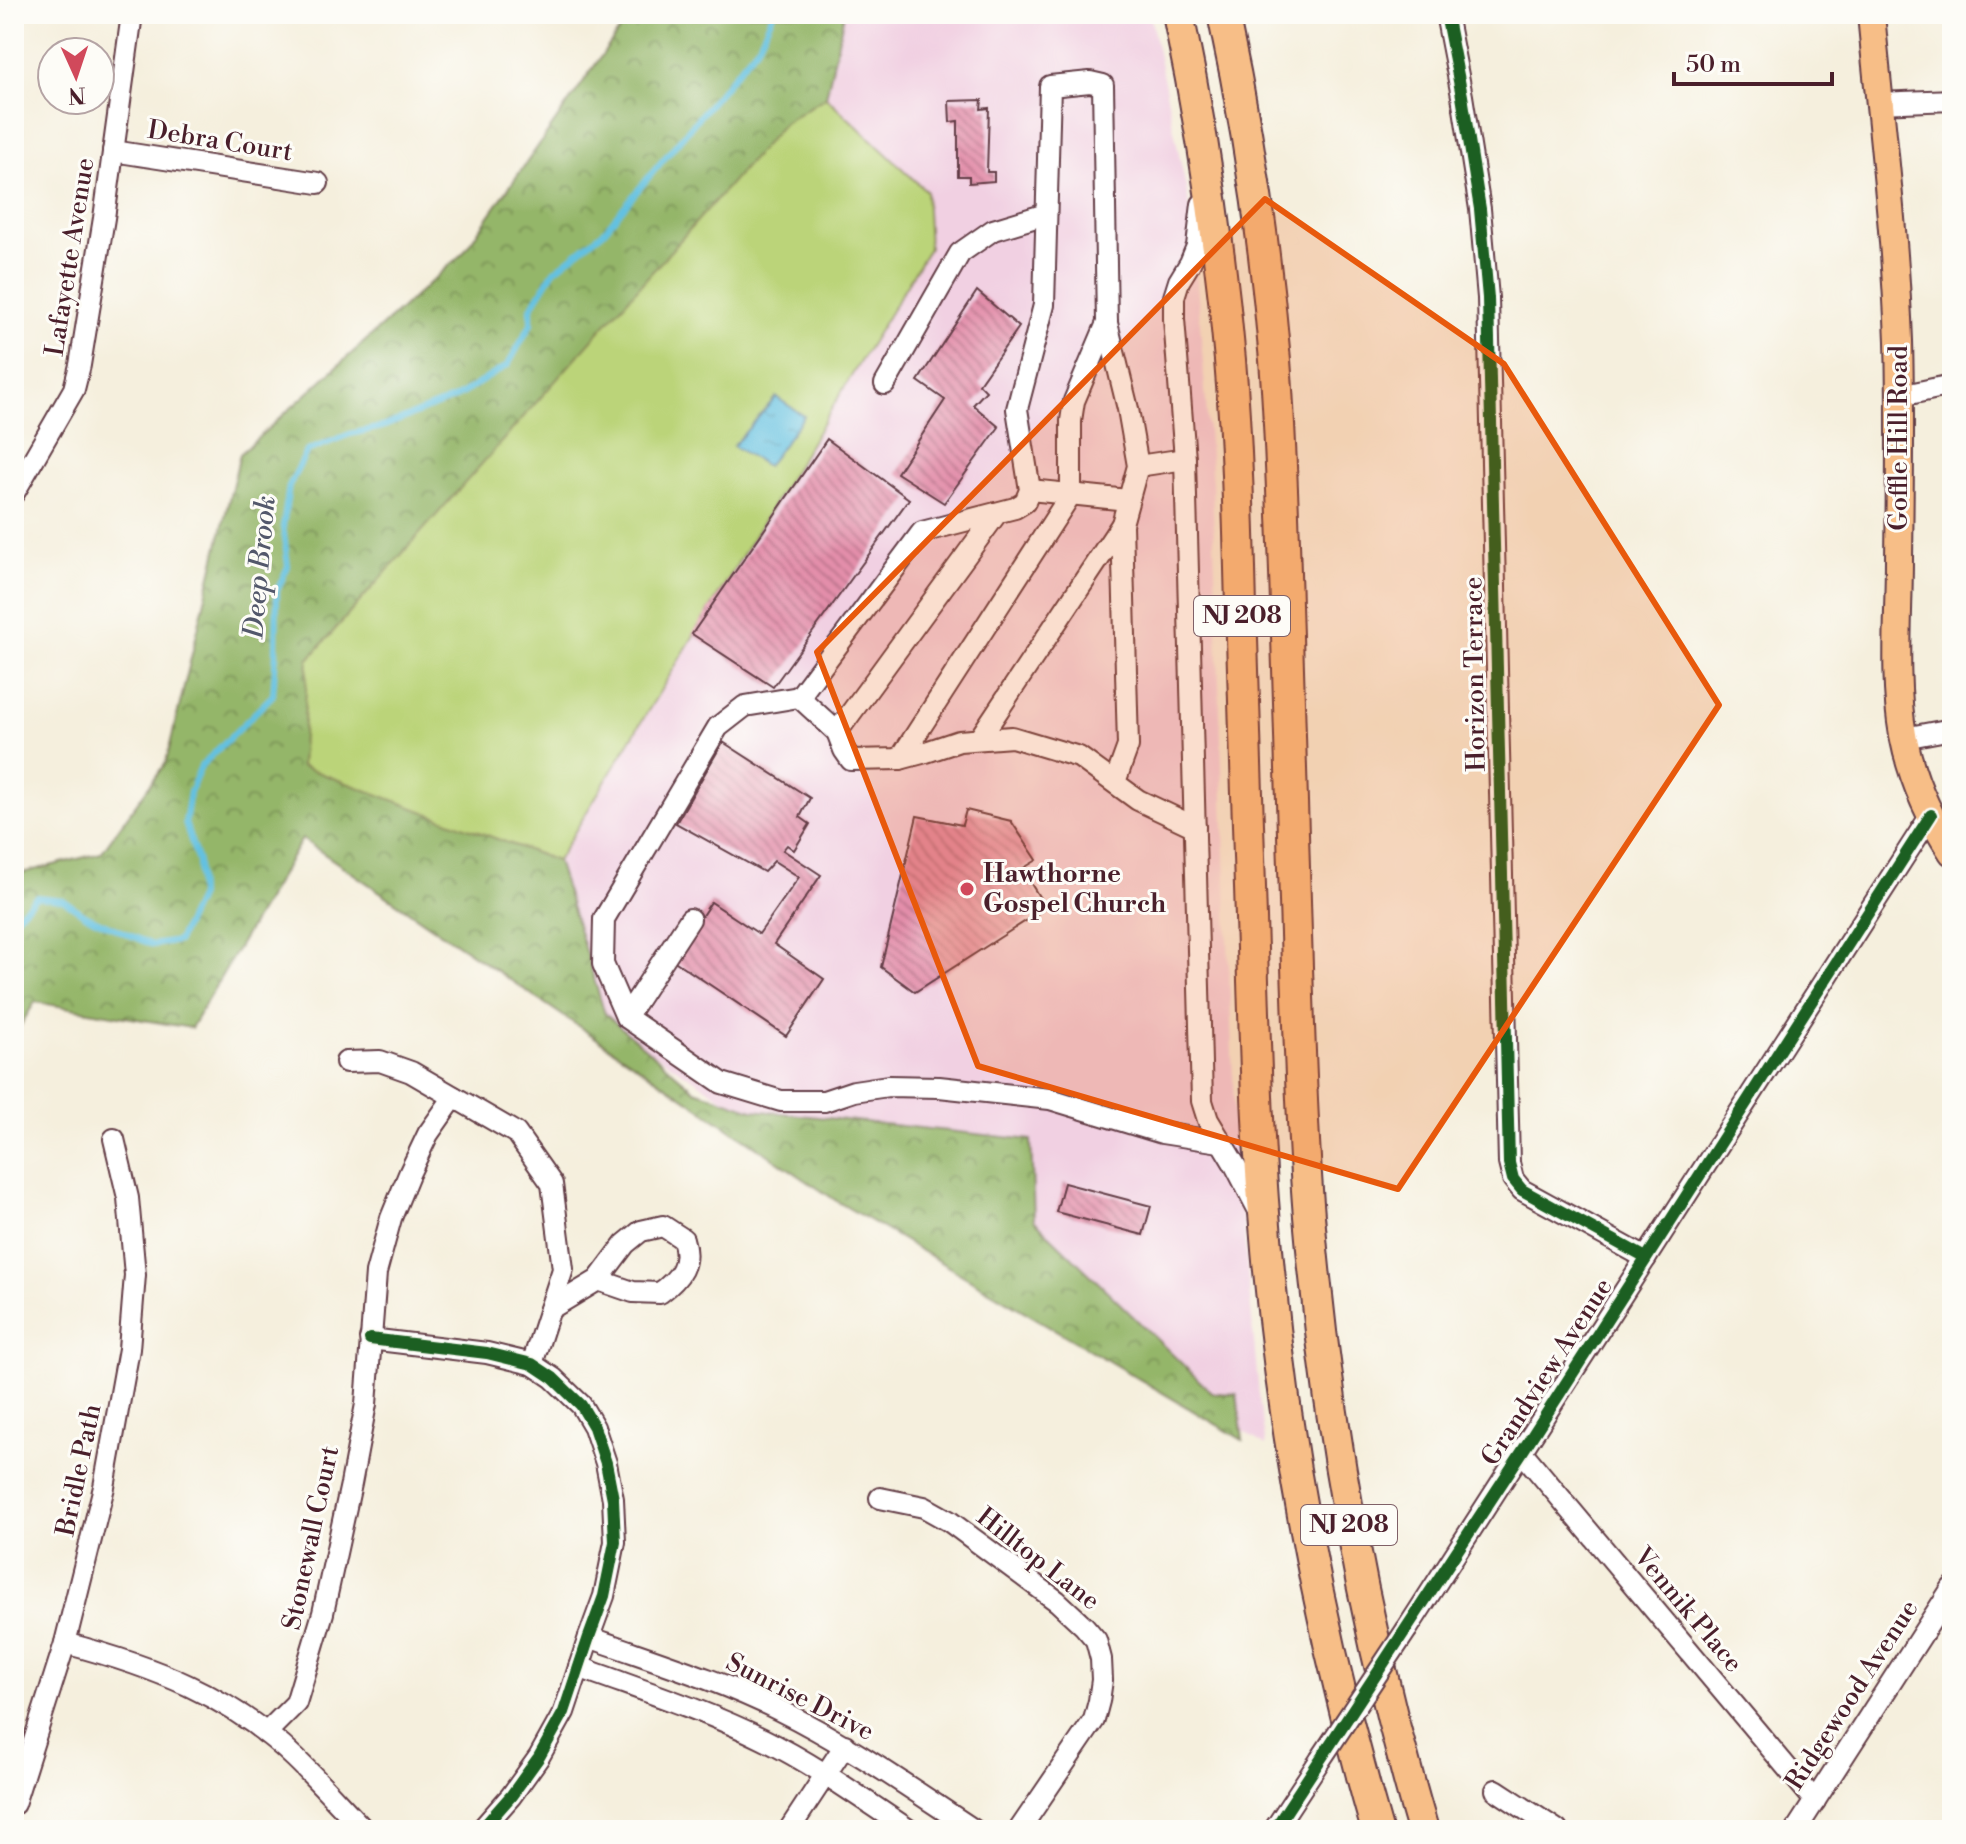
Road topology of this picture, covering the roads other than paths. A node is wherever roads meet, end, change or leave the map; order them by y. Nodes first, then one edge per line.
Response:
1 (132, 14) edge
2 (1178, 14) edge
3 (1223, 14) edge
4 (1446, 14) edge
5 (1871, 14) edge
6 (1952, 100) edge
7 (1879, 103) junction
8 (1201, 136) junction
9 (113, 151) junction
10 (318, 183) dead end
11 (1046, 214) junction
12 (1107, 323) junction
13 (885, 384) dead end
14 (1952, 385) edge
15 (1900, 396) junction
16 (1185, 459) junction
17 (1138, 466) junction
18 (17, 478) edge
19 (1030, 490) junction
20 (1071, 494) junction
21 (1128, 500) junction
22 (997, 513) junction
23 (1122, 524) junction
24 (799, 697) junction
25 (1952, 729) edge
26 (837, 732) junction
27 (1904, 738) junction
28 (979, 739) junction
29 (900, 759) junction
30 (1115, 782) junction
31 (1931, 815) junction
32 (1195, 827) junction
33 (1952, 852) edge
34 (690, 919) dead end
35 (626, 1017) junction
36 (346, 1062) dead end
37 (454, 1097) junction
38 (114, 1139) dead end
39 (1220, 1142) junction
40 (1264, 1223) junction
41 (1646, 1258) junction
42 (598, 1280) dead end
43 (550, 1309) junction
44 (370, 1339) junction
45 (532, 1364) junction
46 (1522, 1452) junction
47 (880, 1498) dead end
48 (1952, 1588) edge
49 (589, 1637) junction
50 (65, 1643) junction
51 (579, 1667) junction
52 (1382, 1682) junction
53 (1338, 1687) junction
54 (266, 1733) junction
55 (845, 1745) junction
56 (825, 1775) junction
57 (1496, 1790) dead end
58 (1815, 1801) junction
59 (14, 1804) edge
60 (364, 1830) edge
61 (481, 1830) edge
62 (789, 1830) edge
63 (909, 1830) edge
64 (974, 1830) edge
65 (1019, 1830) edge
66 (1274, 1830) edge
67 (1358, 1830) edge
68 (1377, 1830) edge
69 (1423, 1830) edge
70 (1439, 1830) edge
71 (1557, 1830) edge
72 (1796, 1830) edge

1 - 9 street, Lafayette Avenue
2 - 8 highway, NJ 208
3 - 52 highway, NJ 208
4 - 41 street, Horizon Terrace
5 - 7 main road, Goffle Hill Road
6 - 7 street
7 - 15 main road, Goffle Hill Road
8 - 16 street
8 - 40 highway, NJ 208
9 - 10 street, Debra Court
9 - 18 street, Lafayette Avenue
11 - 12 street
11 - 13 street
11 - 19 street
12 - 17 street
12 - 20 street
14 - 15 street
15 - 27 main road, Goffle Hill Road
16 - 17 street
16 - 32 street
17 - 21 street
19 - 20 street
19 - 22 street
20 - 21 street
20 - 29 street
21 - 23 street
22 - 24 street
22 - 26 street
23 - 28 street
23 - 30 street
24 - 26 street
24 - 35 street
25 - 27 street
26 - 29 street
27 - 31 main road, Goffle Hill Road
28 - 29 street
28 - 30 street
30 - 32 street
31 - 33 main road, Goffle Hill Road
31 - 41 street, Grandview Avenue
32 - 39 street
34 - 35 street
35 - 39 street
36 - 37 street
37 - 43 street
37 - 44 street, Stonewall Court
38 - 50 street, Bridle Path
39 - 40 street
40 - 53 highway, NJ 208
41 - 46 street, Grandview Avenue
42 - 43 street
43 - 45 street
44 - 45 street
44 - 54 street, Stonewall Court
45 - 49 street
46 - 58 street, Vennik Place
46 - 66 street, Grandview Avenue, bridge
47 - 65 street, Hilltop Lane
48 - 58 street, Ridgewood Avenue
49 - 51 street
49 - 55 street, Sunrise Drive
50 - 54 street
50 - 59 street, Bridle Path
51 - 56 street, Sunrise Drive
51 - 61 street
52 - 69 highway, NJ 208
52 - 70 street
53 - 67 highway
53 - 68 highway, NJ 208
54 - 60 street
55 - 56 street
55 - 64 street, Sunrise Drive
56 - 62 street
56 - 63 street, Sunrise Drive
57 - 71 street
58 - 72 street, Ridgewood Avenue

